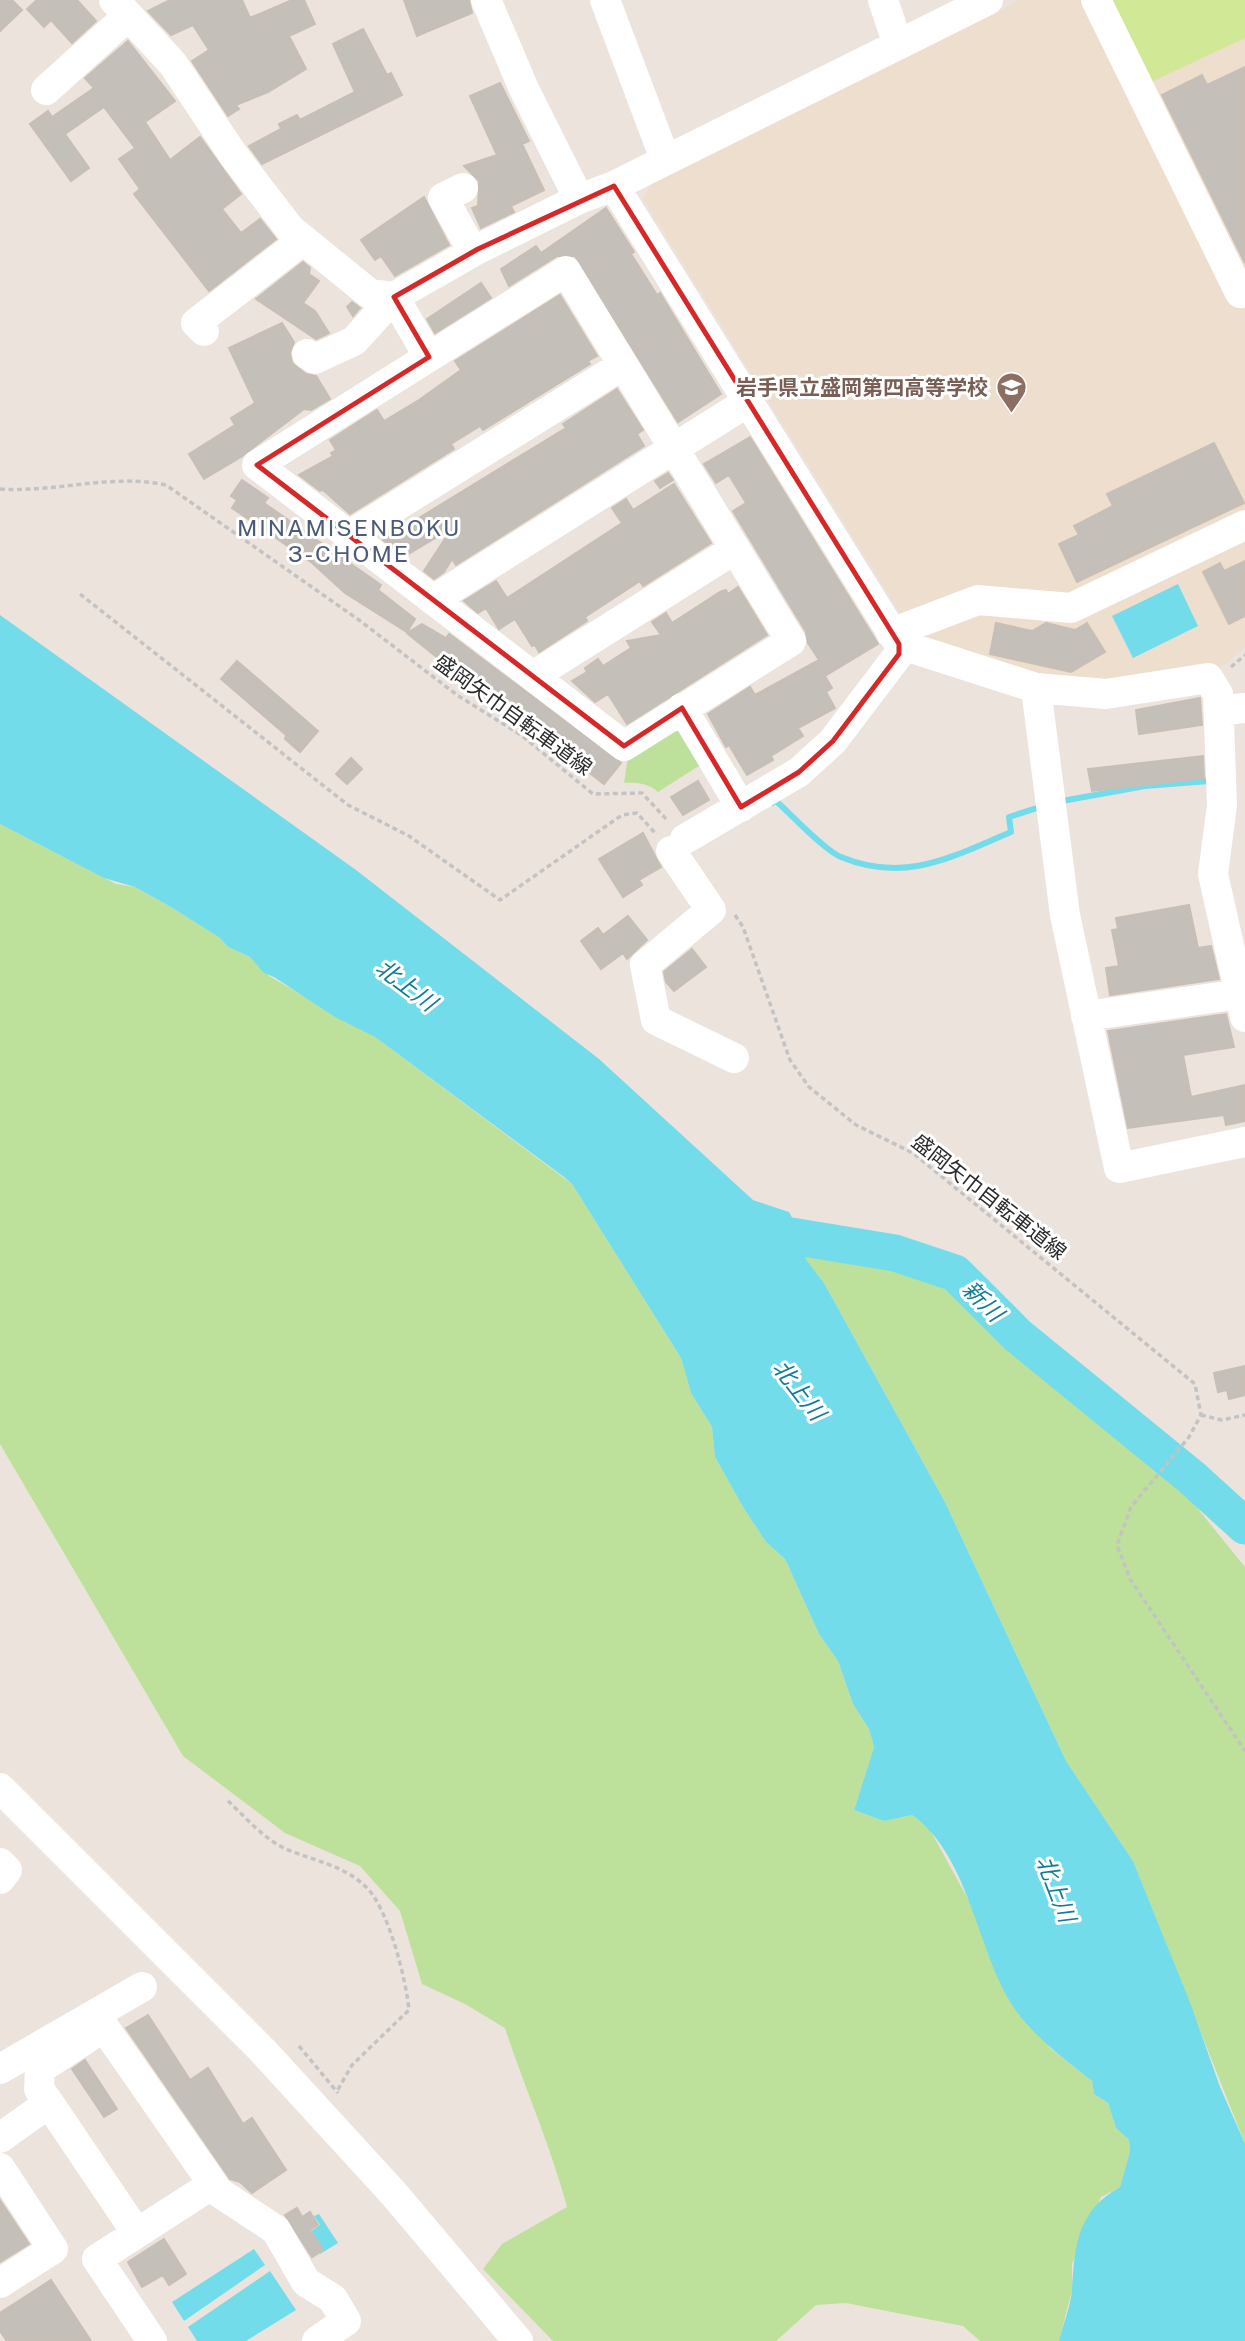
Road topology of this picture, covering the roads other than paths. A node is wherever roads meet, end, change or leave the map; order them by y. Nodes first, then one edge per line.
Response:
1 (486, 0) edge
2 (604, 0) edge
3 (883, 0) edge
4 (988, 0) edge
5 (1096, 0) edge
6 (121, 8) edge
7 (898, 45) junction
8 (46, 90) dead end
9 (666, 159) junction
10 (614, 186) junction
11 (463, 188) dead end
12 (579, 199) junction
13 (303, 240) junction
14 (472, 252) junction
15 (1240, 293) dead end
16 (394, 297) junction
17 (204, 331) dead end
18 (307, 354) dead end
19 (429, 357) junction
20 (623, 365) junction
21 (746, 403) junction
22 (675, 449) junction
23 (1245, 525) edge
24 (348, 536) junction
25 (735, 549) junction
26 (433, 600) junction
27 (895, 638) junction
28 (533, 676) junction
29 (1036, 688) junction
30 (682, 708) junction
31 (1232, 710) edge
32 (741, 807) junction
33 (1242, 1005) edge
34 (1086, 1016) junction
35 (734, 1058) dead end
36 (1245, 1142) edge
37 (0, 1788) edge
38 (0, 1863) edge
39 (0, 1879) edge
40 (142, 1987) dead end
41 (0, 2069) edge
42 (49, 2103) junction
43 (0, 2138) edge
44 (0, 2168) edge
45 (213, 2184) junction
46 (136, 2232) junction
47 (0, 2283) edge
48 (353, 2331) edge
49 (152, 2341) edge
50 (317, 2341) edge
51 (518, 2341) edge

1 - 12 street
2 - 9 street
3 - 7 street
4 - 7 street
5 - 15 street
6 - 8 street
6 - 13 street
7 - 9 street
9 - 10 street
10 - 12 street
10 - 21 street
11 - 14 street
12 - 14 street
13 - 16 street
13 - 17 street
14 - 16 street
16 - 18 street
16 - 19 street
19 - 20 street
19 - 24 street
20 - 22 street
20 - 24 street
21 - 22 street
21 - 27 street
22 - 25 street
22 - 26 street
23 - 27 street
24 - 26 street
25 - 28 street
25 - 30 street
26 - 28 street
27 - 29 street
27 - 32 street
28 - 30 street
29 - 31 street
29 - 34 street
30 - 32 street
31 - 33 street
32 - 35 street
33 - 34 street
34 - 36 street
37 - 51 street
38 - 39 street
40 - 41 street
42 - 43 street
42 - 45 street
42 - 46 street
44 - 47 street
45 - 46 street
45 - 48 street
46 - 49 street
48 - 50 street

